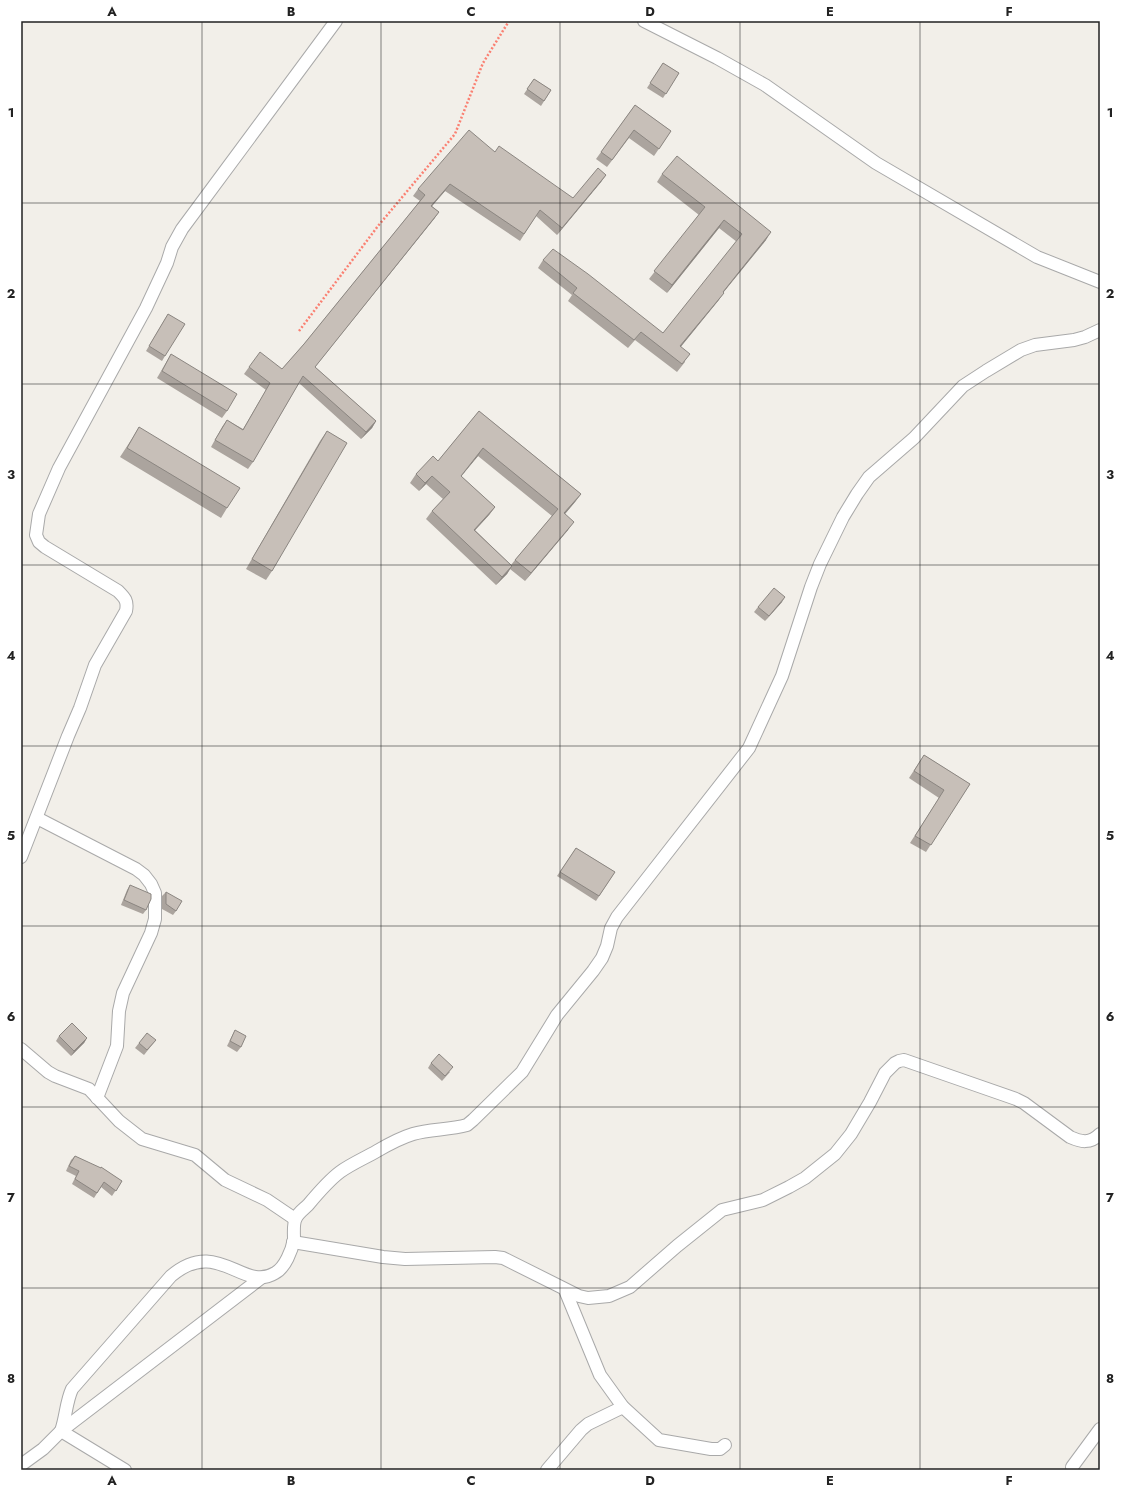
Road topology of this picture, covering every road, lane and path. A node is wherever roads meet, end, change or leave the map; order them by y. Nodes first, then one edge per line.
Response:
1 (336, 21) edge
2 (509, 21) edge
3 (644, 21) edge
4 (1100, 282) edge
5 (1100, 330) edge
6 (299, 331) dead end
7 (36, 818) junction
8 (21, 857) edge
9 (21, 1049) edge
10 (97, 1098) junction
11 (1100, 1134) edge
12 (295, 1219) junction
13 (293, 1242) junction
14 (261, 1278) junction
15 (565, 1290) junction
16 (623, 1407) junction
17 (1100, 1429) edge
18 (61, 1431) junction
19 (725, 1445) dead end
20 (21, 1465) edge
21 (1072, 1467) dead end
22 (125, 1470) edge
23 (546, 1470) edge

1 - 7 street
2 - 6 path
3 - 4 street
5 - 12 street
7 - 8 street
7 - 10 street
9 - 10 street
10 - 12 street
11 - 15 street
12 - 13 street
13 - 14 street
13 - 15 street
14 - 18 street
14 - 18 street
15 - 16 street
16 - 19 street
16 - 23 street
17 - 21 street
18 - 20 street
18 - 22 street

